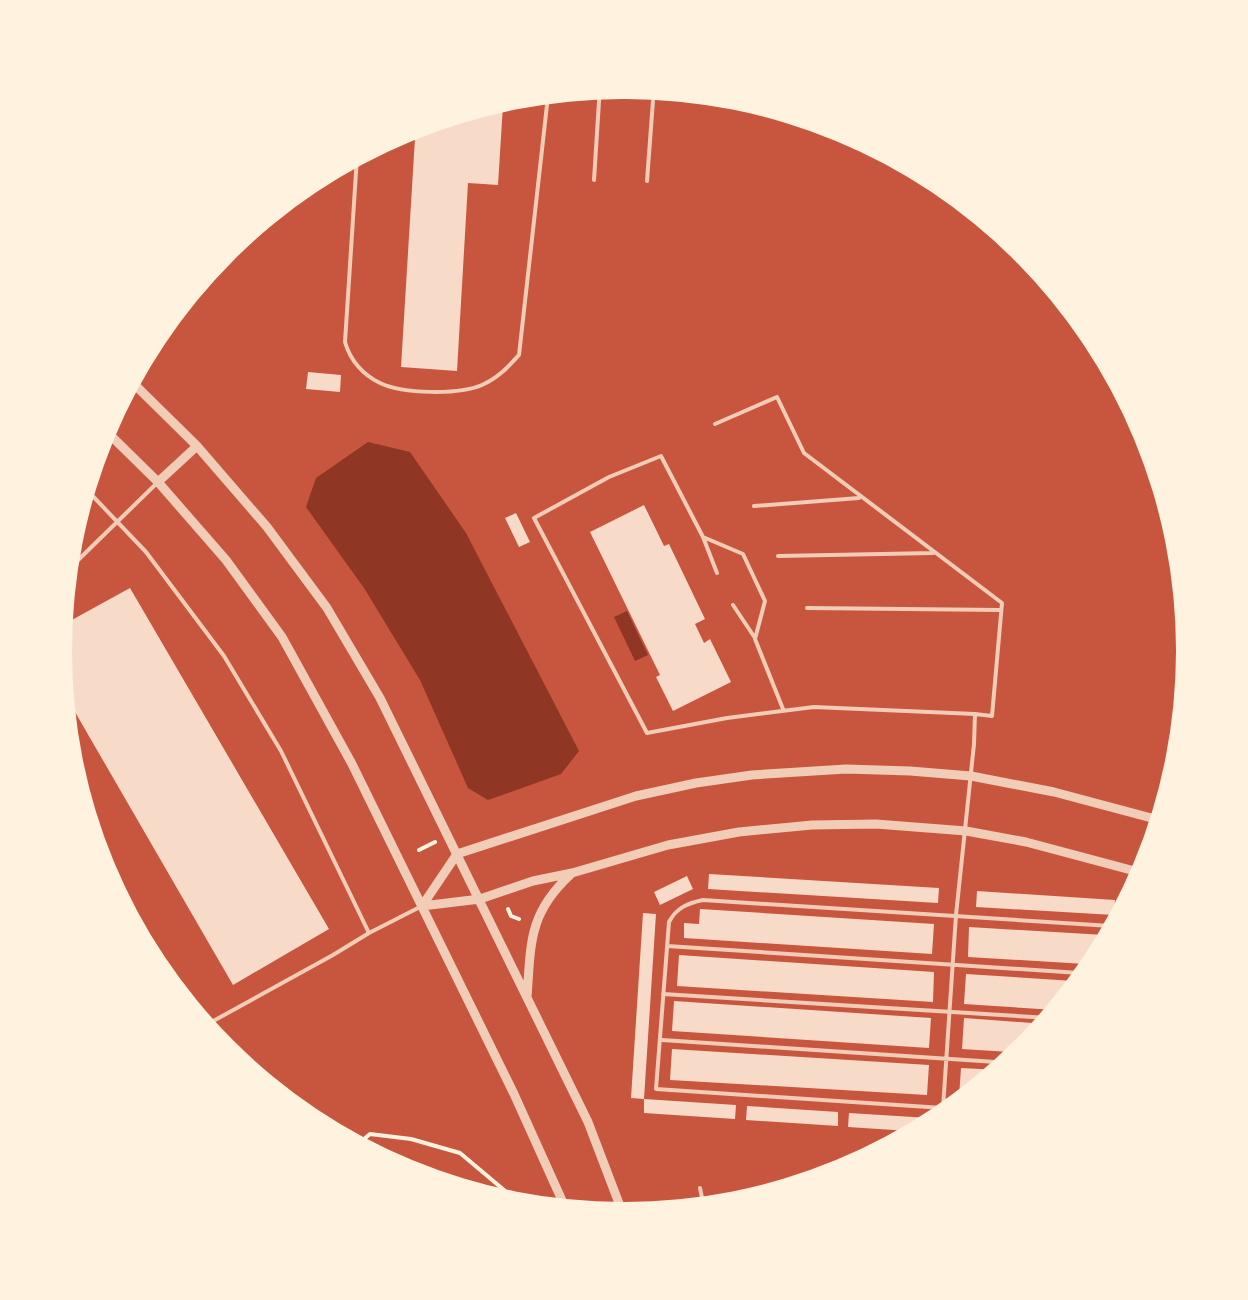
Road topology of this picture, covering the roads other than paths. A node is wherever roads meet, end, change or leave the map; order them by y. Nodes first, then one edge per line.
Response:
1 (599, 100) edge
2 (653, 100) edge
3 (547, 104) edge
4 (356, 168) edge
5 (594, 180) dead end
6 (647, 182) dead end
7 (138, 388) edge
8 (715, 424) dead end
9 (114, 439) edge
10 (197, 446) junction
11 (158, 482) junction
12 (94, 497) edge
13 (862, 497) junction
14 (754, 506) dead end
15 (117, 519) junction
16 (703, 537) junction
17 (935, 553) junction
18 (778, 556) dead end
19 (80, 557) edge
20 (717, 572) dead end
21 (733, 605) dead end
22 (807, 608) dead end
23 (1001, 610) junction
24 (756, 638) junction
25 (782, 709) junction
26 (974, 714) junction
27 (971, 776) junction
28 (1149, 817) edge
29 (966, 831) junction
30 (457, 854) junction
31 (1130, 870) edge
32 (572, 874) junction
33 (480, 899) junction
34 (422, 906) junction
35 (956, 915) junction
36 (1102, 925) edge
37 (368, 933) junction
38 (667, 946) junction
39 (953, 964) junction
40 (1072, 972) edge
41 (663, 994) junction
42 (528, 998) junction
43 (950, 1012) junction
44 (1036, 1017) edge
45 (215, 1020) edge
46 (660, 1040) junction
47 (947, 1058) junction
48 (992, 1061) edge
49 (944, 1099) edge
50 (932, 1107) edge
51 (700, 1188) dead end
52 (701, 1196) edge
53 (561, 1198) edge
54 (618, 1202) edge

1 - 5 lane
2 - 6 lane
3 - 4 lane
7 - 10 street
8 - 13 lane
9 - 11 street
10 - 11 street
10 - 30 street
11 - 15 lane
11 - 34 street
12 - 15 lane
13 - 14 lane
13 - 17 lane
15 - 19 lane
15 - 37 lane
16 - 20 lane
16 - 24 lane
16 - 25 lane
17 - 18 lane
17 - 23 lane
21 - 24 lane
22 - 23 lane
23 - 26 lane
24 - 25 lane
25 - 26 lane
26 - 27 lane
27 - 28 street
27 - 29 lane
27 - 30 street
29 - 31 street
29 - 32 street
29 - 35 lane
30 - 33 street
30 - 34 street
32 - 33 street
32 - 42 street
33 - 34 street
33 - 42 street
34 - 37 lane
34 - 53 street
35 - 36 lane
35 - 38 lane
35 - 39 lane
37 - 45 lane
38 - 39 lane
38 - 41 lane
39 - 40 lane
39 - 43 lane
41 - 43 lane
41 - 46 lane
42 - 54 street
43 - 44 lane
43 - 47 lane
46 - 47 lane
46 - 50 lane
47 - 48 lane
47 - 49 lane
51 - 52 lane

